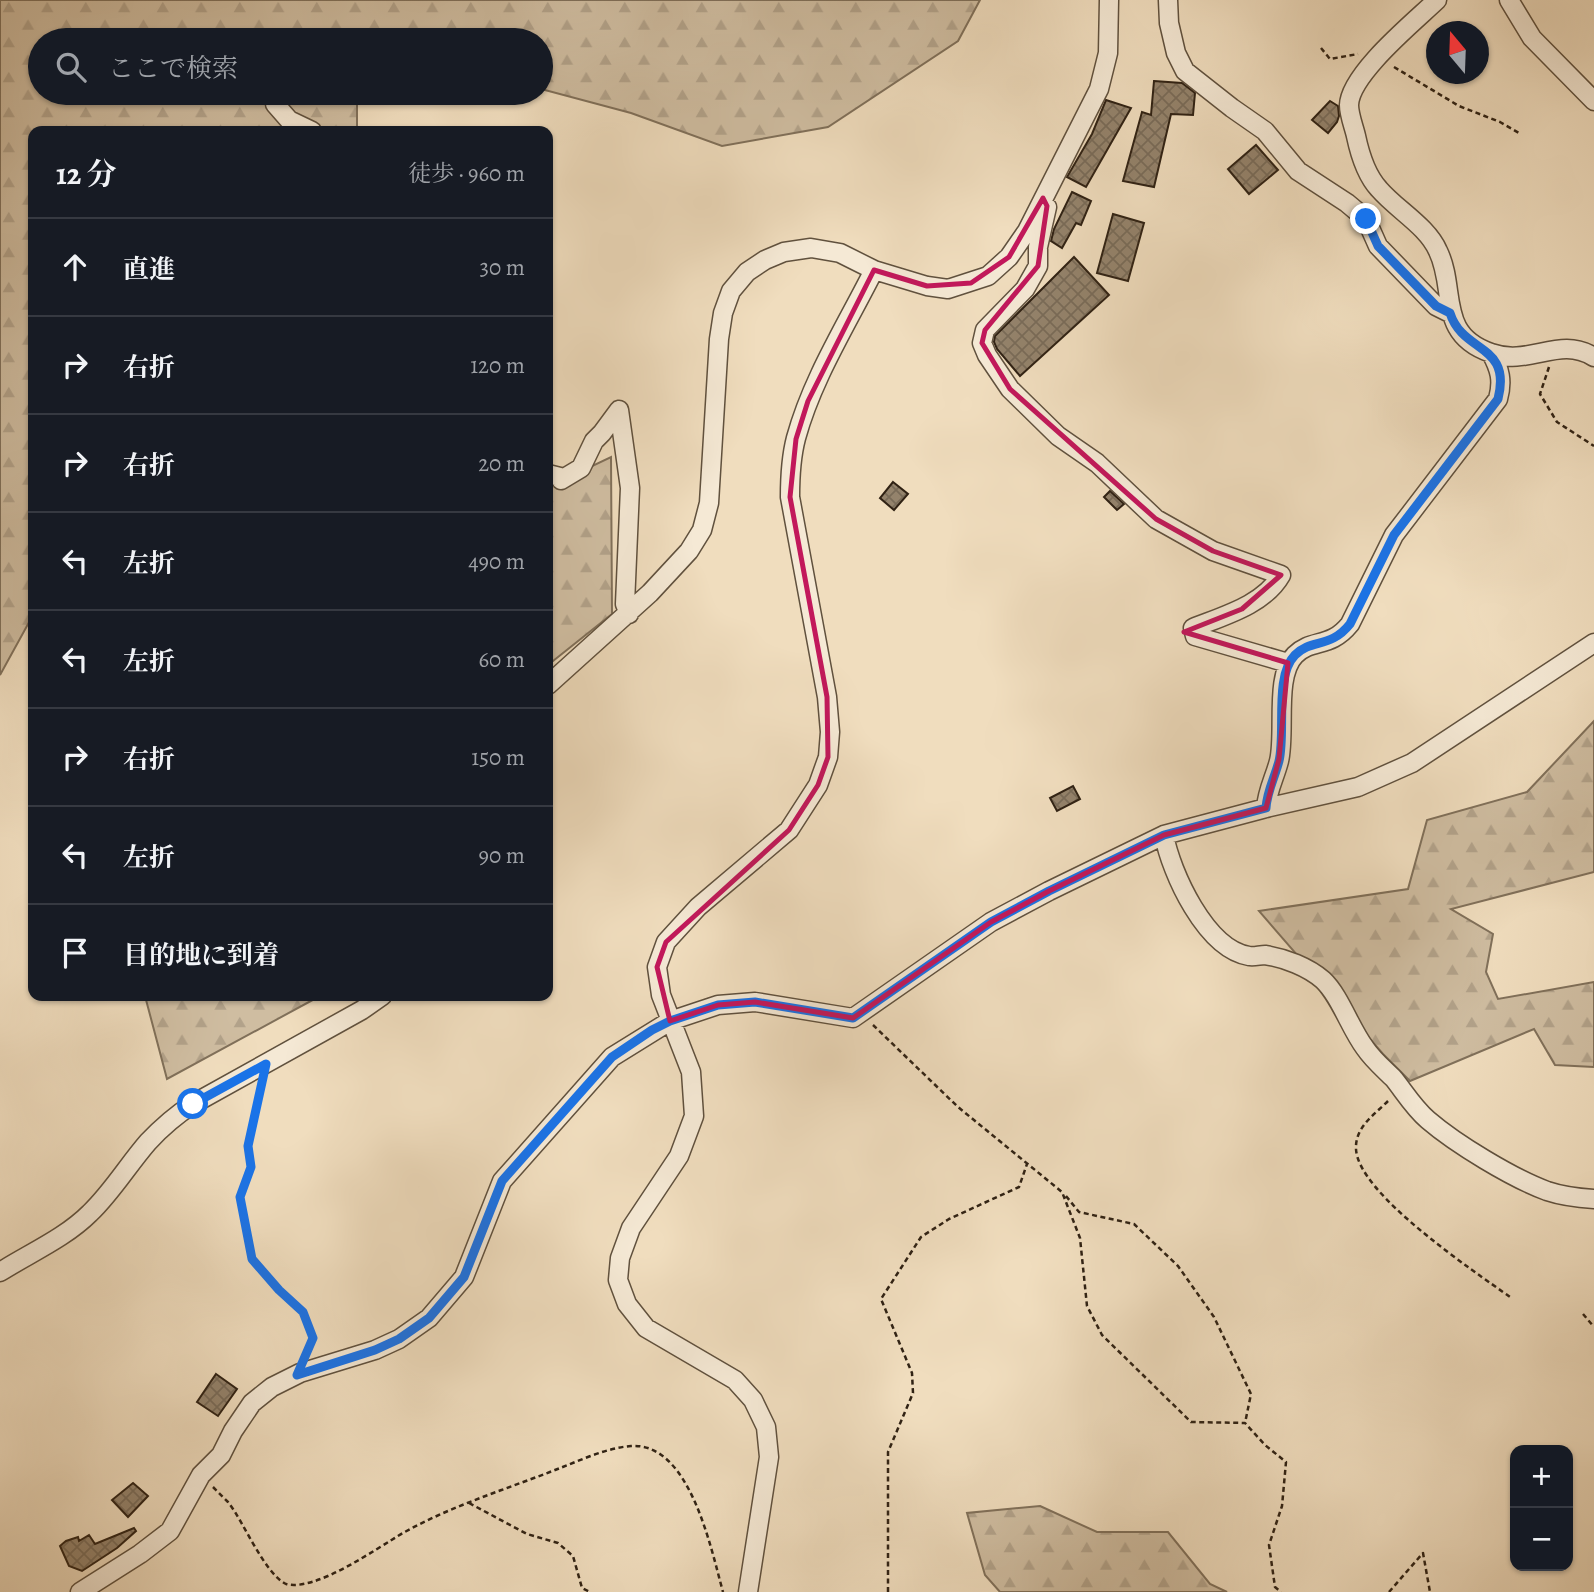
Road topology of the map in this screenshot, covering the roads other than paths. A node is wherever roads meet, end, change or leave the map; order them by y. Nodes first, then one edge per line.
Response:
1 (1109, 0) edge
2 (1168, 0) edge
3 (1437, 0) edge
4 (1509, 0) edge
5 (1594, 101) edge
6 (276, 105) edge
7 (302, 126) edge
8 (1043, 198) junction
9 (874, 270) junction
10 (1450, 313) junction
11 (1491, 353) junction
12 (1594, 357) edge
13 (553, 475) edge
14 (629, 614) junction
15 (1594, 643) edge
16 (1288, 663) junction
17 (553, 680) edge
18 (1266, 808) junction
19 (1164, 835) junction
20 (375, 1001) edge
21 (670, 1021) junction
22 (1594, 1199) edge
23 (0, 1272) edge
24 (80, 1592) edge
25 (748, 1592) edge

1 - 8 street
2 - 10 street
3 - 10 street
4 - 5 street
6 - 7 street
8 - 9 street
8 - 16 street
9 - 14 street
9 - 21 street
10 - 11 street
11 - 12 street
11 - 16 street
13 - 14 street
14 - 17 street
15 - 18 street
16 - 18 street
18 - 19 street
19 - 21 street
19 - 22 street
20 - 23 street
21 - 24 street
21 - 25 street

